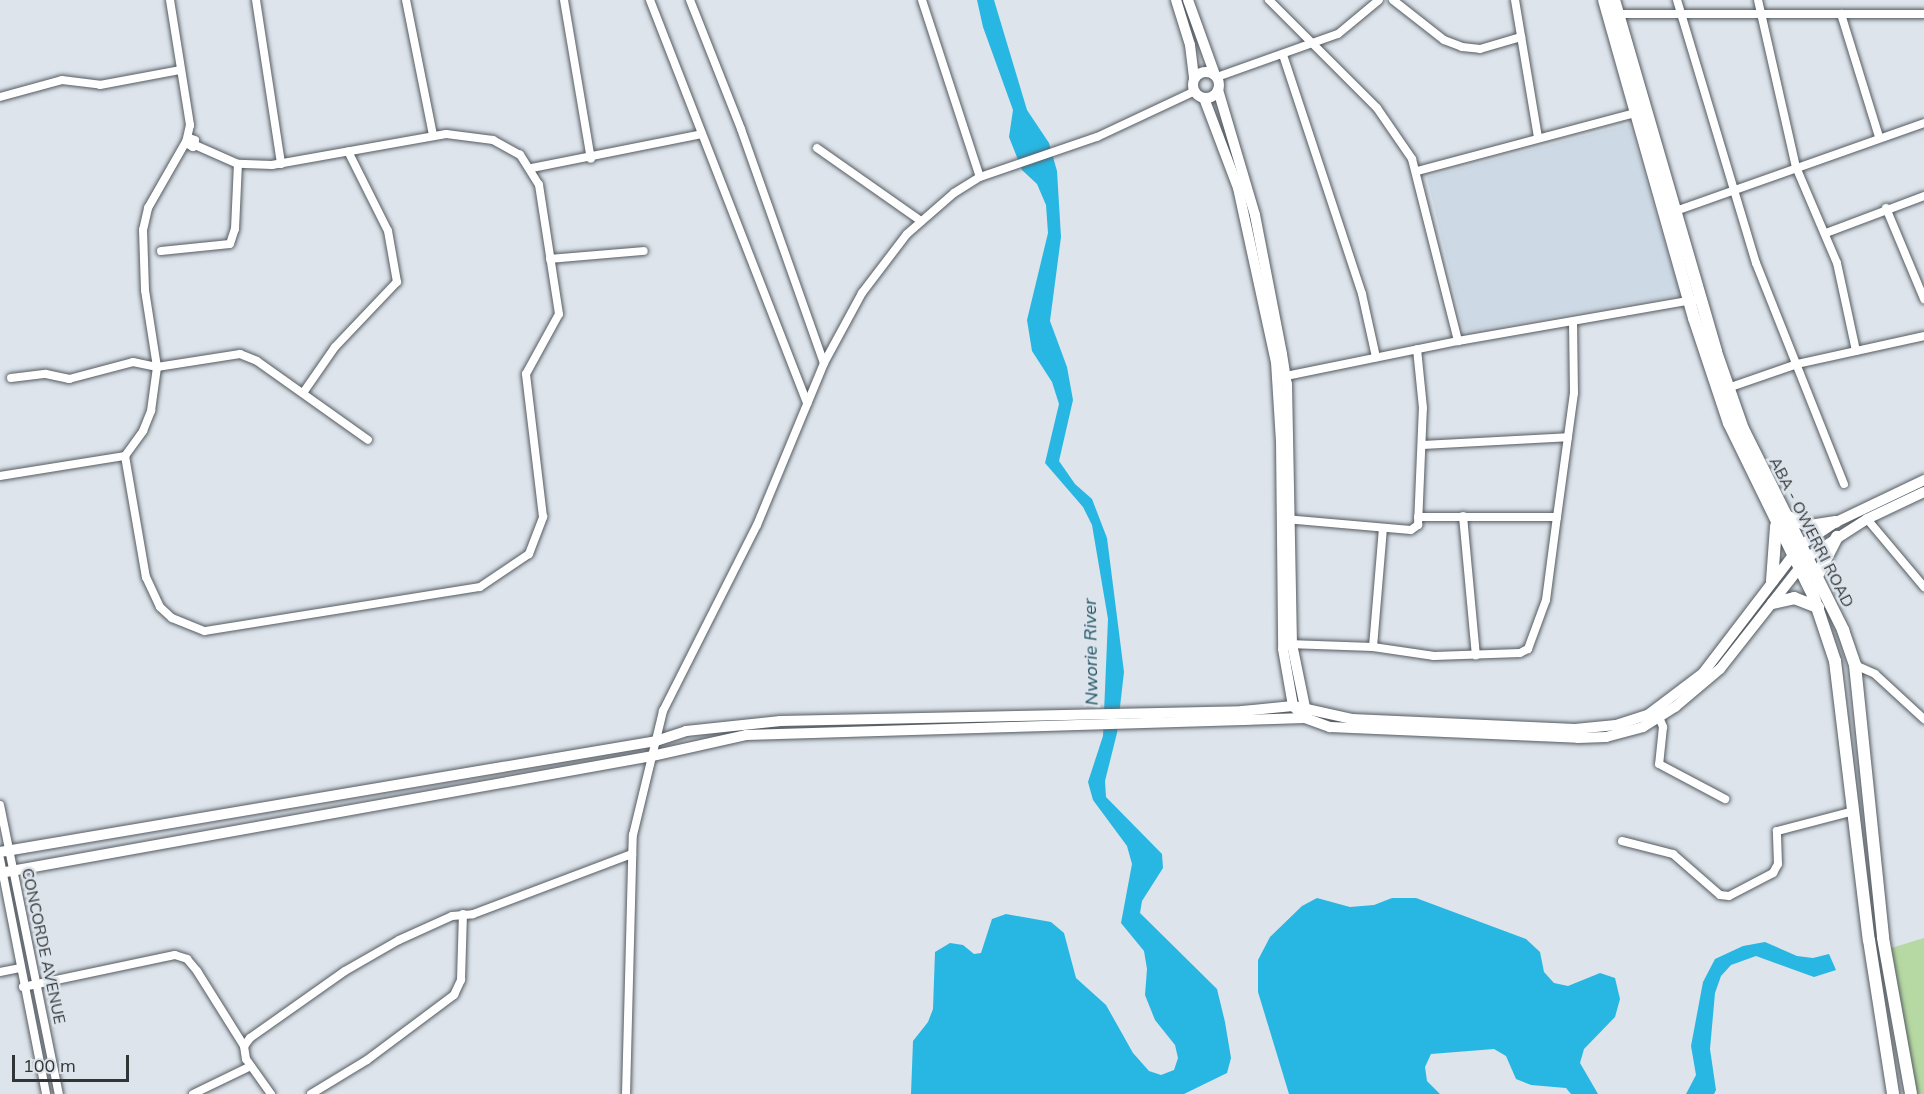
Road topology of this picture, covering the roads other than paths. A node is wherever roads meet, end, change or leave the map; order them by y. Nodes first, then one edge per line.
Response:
1 (170, 0) edge
2 (256, 0) edge
3 (406, 0) edge
4 (564, 0) edge
5 (650, 0) edge
6 (690, 0) edge
7 (922, 0) edge
8 (1176, 0) edge
9 (1188, 0) edge
10 (1269, 0) edge
11 (1379, 0) edge
12 (1393, 0) edge
13 (1515, 0) edge
14 (1604, 0) edge
15 (1614, 0) edge
16 (1677, 0) edge
17 (1758, 0) edge
18 (1680, 11) junction
19 (1760, 13) junction
20 (1618, 14) junction
21 (1841, 14) junction
22 (1924, 14) edge
23 (1521, 37) junction
24 (1312, 46) junction
25 (1283, 55) junction
26 (180, 70) junction
27 (1216, 76) junction
28 (1194, 79) junction
29 (1218, 90) junction
30 (1199, 95) junction
31 (0, 97) edge
32 (1635, 112) junction
33 (1924, 123) edge
34 (702, 134) junction
35 (433, 135) junction
36 (1879, 137) junction
37 (1538, 138) junction
38 (191, 142) junction
39 (817, 148) dead end
40 (348, 151) junction
41 (591, 159) junction
42 (238, 164) junction
43 (281, 164) junction
44 (1796, 167) junction
45 (532, 168) junction
46 (1417, 171) junction
47 (980, 177) junction
48 (1732, 190) junction
49 (1924, 196) edge
50 (1886, 208) junction
51 (1670, 213) junction
52 (921, 221) junction
53 (1826, 233) junction
54 (161, 251) dead end
55 (644, 251) dead end
56 (550, 259) junction
57 (1695, 299) junction
58 (1924, 299) edge
59 (1573, 323) junction
60 (1924, 336) edge
61 (1458, 341) junction
62 (1417, 349) junction
63 (1856, 351) junction
64 (1376, 357) junction
65 (824, 363) junction
66 (1797, 364) junction
67 (158, 367) junction
68 (1282, 377) junction
69 (11, 378) dead end
70 (1723, 389) junction
71 (303, 393) junction
72 (807, 403) junction
73 (1568, 437) junction
74 (368, 440) dead end
75 (1422, 445) junction
76 (125, 456) junction
77 (0, 477) edge
78 (1924, 480) edge
79 (1844, 484) dead end
80 (1924, 492) edge
81 (1463, 516) junction
82 (1786, 516) junction
83 (1418, 517) junction
84 (1557, 517) junction
85 (1285, 519) junction
86 (1867, 519) junction
87 (1836, 522) junction
88 (1776, 525) junction
89 (1383, 528) junction
90 (1837, 537) junction
91 (1801, 545) junction
92 (1792, 555) junction
93 (1808, 558) junction
94 (1798, 568) junction
95 (1817, 576) junction
96 (1772, 580) junction
97 (1924, 587) edge
98 (1773, 603) junction
99 (1818, 607) junction
100 (1287, 644) junction
101 (1373, 647) junction
102 (1476, 655) junction
103 (1855, 665) junction
104 (1293, 706) junction
105 (1306, 712) junction
106 (1659, 717) junction
107 (1144, 718) junction
108 (1924, 719) edge
109 (656, 741) junction
110 (652, 756) junction
111 (1725, 798) dead end
112 (0, 805) edge
113 (1854, 811) junction
114 (1622, 841) dead end
115 (4, 851) edge
116 (632, 854) junction
117 (0, 859) edge
118 (5, 872) edge
119 (463, 914) junction
120 (20, 968) junction
121 (0, 972) edge
122 (37, 985) junction
123 (23, 987) junction
124 (244, 1046) junction
125 (251, 1066) junction
126 (46, 1094) edge
127 (59, 1094) edge
128 (193, 1094) edge
129 (271, 1094) edge
130 (311, 1094) edge
131 (626, 1094) edge
132 (1893, 1094) edge
133 (1911, 1094) edge

1 - 26 street
2 - 43 street
3 - 35 street
4 - 41 street
5 - 34 street
6 - 65 street
7 - 47 street
8 - 28 main road
9 - 27 main road
10 - 24 street
11 - 24 street
12 - 23 street
13 - 23 street
14 - 32 highway, ABA - OWERRI ROAD
15 - 20 highway, ABA - OWERRI ROAD
16 - 18 street
17 - 19 street
18 - 19 street
18 - 20 street
18 - 48 street
19 - 21 street
19 - 44 street
20 - 51 highway, ABA - OWERRI ROAD
21 - 22 street
21 - 36 street
23 - 37 street
24 - 25 street
24 - 46 street
25 - 27 street
25 - 64 street
26 - 31 street
26 - 38 street
27 - 28 main road
27 - 29 main road
28 - 30 main road
29 - 30 main road
29 - 68 main road
30 - 47 street
30 - 68 main road
32 - 37 street
32 - 51 highway, ABA - OWERRI ROAD
33 - 36 street
34 - 41 street
34 - 72 street
35 - 40 street
35 - 45 street
36 - 44 street
37 - 46 street
38 - 42 street
38 - 67 street
39 - 52 street
40 - 43 street
40 - 71 street
41 - 45 street
42 - 43 street
42 - 54 street
44 - 48 street
44 - 53 street
45 - 56 street
46 - 61 street
47 - 52 street
48 - 51 street
48 - 66 street
49 - 50 street
50 - 53 street
50 - 58 street
51 - 57 highway, ABA - OWERRI ROAD
52 - 65 street
53 - 63 street
55 - 56 street
56 - 76 street
57 - 59 street
57 - 70 highway, ABA - OWERRI ROAD
59 - 61 street
59 - 73 street
60 - 63 street
61 - 62 street
62 - 64 street
62 - 75 street
63 - 66 street
64 - 68 street
65 - 72 street
66 - 70 street
66 - 79 street
67 - 69 street
67 - 71 street
67 - 76 street
68 - 85 main road
70 - 82 highway, ABA - OWERRI ROAD
70 - 88 highway, ABA - OWERRI ROAD
71 - 74 street
72 - 109 street
73 - 75 street
73 - 84 street
75 - 83 street
76 - 77 street
78 - 87 main road
80 - 86 main road
81 - 83 street
81 - 84 street
81 - 102 street
82 - 87 highway
82 - 91 highway, ABA - OWERRI ROAD
83 - 89 street
84 - 102 street
85 - 89 street
85 - 100 main road
86 - 90 main road
86 - 97 street
87 - 91 main road
88 - 92 highway, ABA - OWERRI ROAD
88 - 96 highway
89 - 101 street
90 - 93 main road
90 - 95 highway
91 - 92 main road
91 - 93 highway, ABA - OWERRI ROAD
92 - 94 highway, ABA - OWERRI ROAD
92 - 96 main road
93 - 94 main road
93 - 95 highway, ABA - OWERRI ROAD
94 - 98 main road
94 - 99 highway, ABA - OWERRI ROAD
95 - 103 highway, ABA - OWERRI ROAD
96 - 105 main road
98 - 99 highway
98 - 106 main road
99 - 113 highway, ABA - OWERRI ROAD
100 - 101 street
100 - 104 main road
100 - 105 main road
101 - 102 street
103 - 108 street
103 - 133 highway, ABA - OWERRI ROAD
104 - 105 main road
104 - 107 main road
105 - 106 main road
105 - 107 main road
106 - 111 street
107 - 109 main road
107 - 110 main road
109 - 110 street
109 - 115 main road
110 - 116 street
110 - 118 main road
112 - 115 street, CONCORDE AVENUE
113 - 114 street
113 - 132 highway, ABA - OWERRI ROAD
115 - 118 street, CONCORDE AVENUE
116 - 119 street
116 - 131 street
117 - 118 street, CONCORDE AVENUE
118 - 120 street, CONCORDE AVENUE
118 - 122 street, CONCORDE AVENUE
119 - 124 street
119 - 130 street
120 - 121 street
120 - 123 street, CONCORDE AVENUE
122 - 123 street
122 - 124 street
122 - 127 street, CONCORDE AVENUE
123 - 126 street, CONCORDE AVENUE
124 - 125 street
125 - 128 street
125 - 129 street

